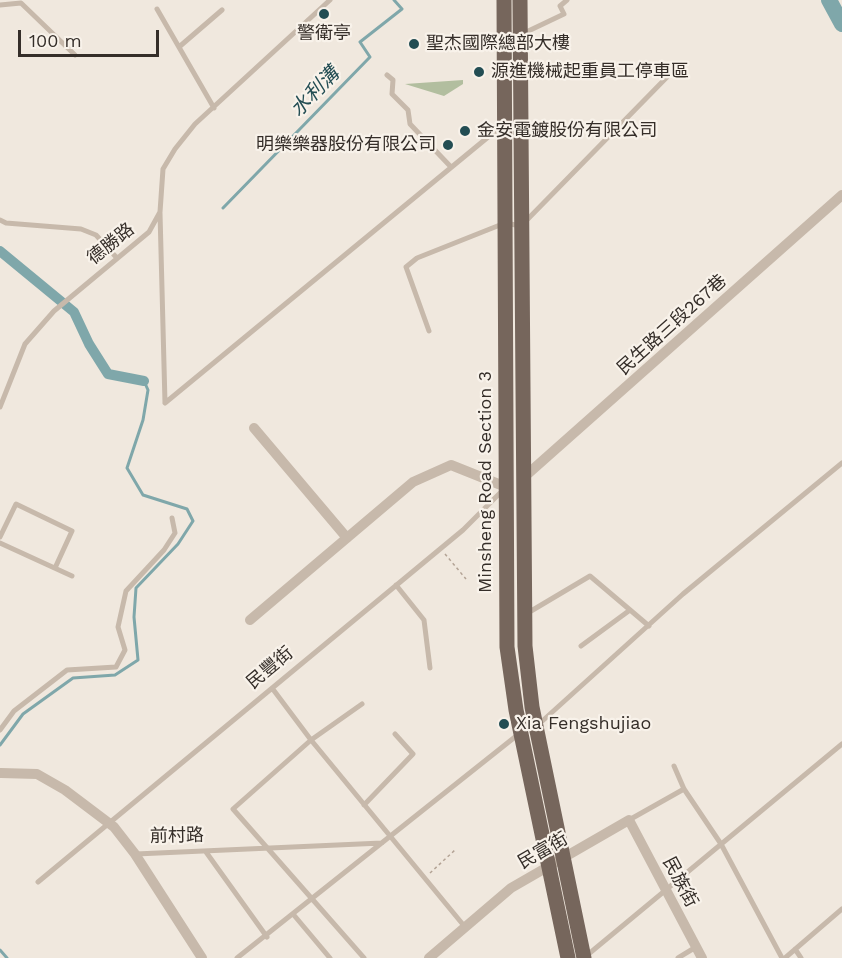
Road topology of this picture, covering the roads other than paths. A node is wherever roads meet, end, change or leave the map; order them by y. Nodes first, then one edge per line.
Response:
1 (330, 0) edge
2 (504, 0) edge
3 (520, 0) edge
4 (567, 0) edge
5 (0, 5) edge
6 (157, 9) dead end
7 (222, 10) dead end
8 (520, 35) junction
9 (179, 47) junction
10 (75, 55) dead end
11 (387, 75) dead end
12 (669, 75) dead end
13 (214, 108) junction
14 (520, 130) junction
15 (505, 131) junction
16 (451, 167) junction
17 (842, 195) edge
18 (160, 212) junction
19 (0, 220) edge
20 (505, 223) junction
21 (521, 226) junction
22 (116, 257) junction
23 (429, 331) dead end
24 (0, 406) edge
25 (254, 428) dead end
26 (842, 463) edge
27 (522, 479) junction
28 (506, 487) junction
29 (172, 518) dead end
30 (0, 537) edge
31 (347, 538) junction
32 (0, 543) edge
33 (55, 568) junction
34 (72, 576) dead end
35 (396, 585) junction
36 (630, 610) junction
37 (523, 616) junction
38 (250, 620) dead end
39 (649, 626) junction
40 (581, 646) dead end
41 (430, 668) dead end
42 (272, 688) junction
43 (362, 704) dead end
44 (537, 726) junction
45 (0, 729) edge
46 (520, 732) junction
47 (395, 735) dead end
48 (311, 740) junction
49 (842, 744) edge
50 (674, 766) dead end
51 (0, 773) edge
52 (684, 789) junction
53 (364, 805) junction
54 (629, 820) junction
55 (108, 823) junction
56 (391, 837) junction
57 (383, 843) junction
58 (722, 844) junction
59 (268, 849) junction
60 (206, 852) junction
61 (135, 854) junction
62 (564, 857) junction
63 (549, 864) junction
64 (38, 882) dead end
65 (665, 889) junction
66 (311, 898) junction
67 (842, 909) edge
68 (293, 914) junction
69 (466, 927) junction
70 (267, 937) junction
71 (696, 946) junction
72 (795, 949) junction
73 (202, 958) edge
74 (237, 958) edge
75 (330, 958) edge
76 (364, 958) edge
77 (429, 958) edge
78 (568, 958) edge
79 (584, 958) edge
80 (678, 958) edge
81 (702, 958) edge
82 (784, 958) edge
83 (801, 958) edge

1 - 13 lane
2 - 15 main road, Minsheng Road Section 3
3 - 8 main road, Minsheng Road Section 3
4 - 8 lane
5 - 10 lane
6 - 9 lane
7 - 9 lane
8 - 14 main road, Minsheng Road Section 3
9 - 13 lane
11 - 16 lane
12 - 21 lane
13 - 18 lane
14 - 15 lane
14 - 21 main road, Minsheng Road Section 3
15 - 16 lane
15 - 20 main road, Minsheng Road Section 3
16 - 18 lane
17 - 27 street, 民生路三段267巷
18 - 22 lane, 德勝路
19 - 22 lane
20 - 21 lane
20 - 23 lane
20 - 28 main road, Minsheng Road Section 3
21 - 27 main road, Minsheng Road Section 3
22 - 24 lane, 德勝路
25 - 31 street
26 - 39 lane
27 - 28 lane, 民豐街
27 - 37 main road, Minsheng Road Section 3
28 - 31 street
28 - 35 lane, 民豐街
28 - 46 main road, Minsheng Road Section 3
29 - 45 lane
30 - 33 lane
31 - 38 street
32 - 33 lane
33 - 34 lane
35 - 41 lane
35 - 42 lane, 民豐街
36 - 37 lane
36 - 39 lane
36 - 40 lane
37 - 44 main road, Minsheng Road Section 3
39 - 44 lane
42 - 48 lane
42 - 55 lane, 民豐街
43 - 48 lane
44 - 46 lane
44 - 62 main road, Minsheng Road Section 3
46 - 56 lane
46 - 63 main road, Minsheng Road Section 3
47 - 53 lane
48 - 53 lane
48 - 59 lane
49 - 58 lane
50 - 52 lane
51 - 55 street, 前村路
52 - 54 lane, 民富街
52 - 58 lane
53 - 56 lane
54 - 62 street, 民富街
54 - 65 street, 民族街
55 - 61 street, 前村路
55 - 64 lane, 民豐街
56 - 57 lane
56 - 69 lane
57 - 59 lane, 前村路
57 - 66 lane
58 - 65 lane
58 - 82 lane
59 - 60 lane, 前村路
59 - 66 lane
60 - 61 lane, 前村路
60 - 70 lane
61 - 73 street
62 - 63 street, 民富街
62 - 79 main road, Minsheng Road Section 3
63 - 69 street, 民富街
63 - 78 main road, Minsheng Road Section 3
65 - 71 street, 民族街
65 - 79 lane
66 - 68 lane
66 - 76 lane
67 - 72 lane
68 - 70 lane
68 - 75 lane
69 - 77 street, 民富街
70 - 74 lane
71 - 80 lane
71 - 81 street, 民族街
72 - 82 lane
72 - 83 lane

